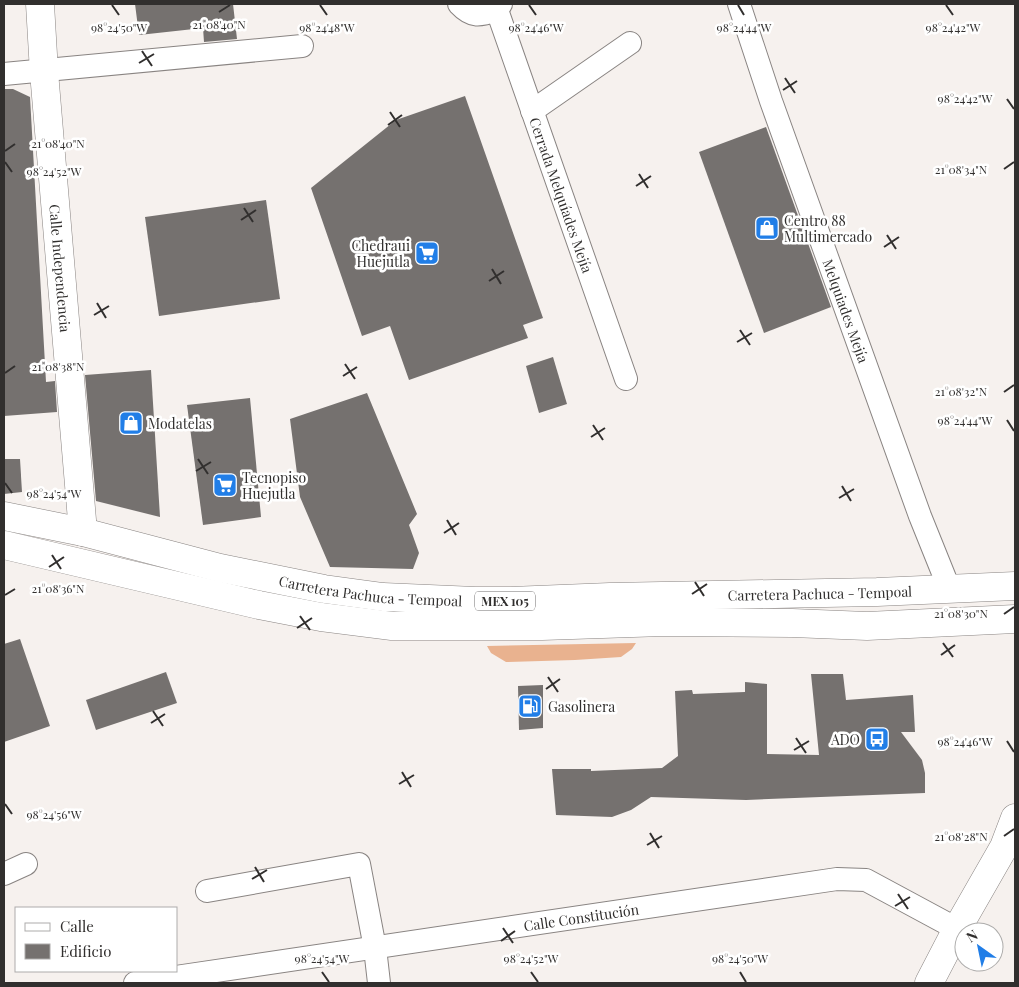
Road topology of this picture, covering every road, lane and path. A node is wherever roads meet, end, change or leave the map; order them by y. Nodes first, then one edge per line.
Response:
1 (40, 4) edge
2 (459, 4) edge
3 (739, 4) edge
4 (493, 10) edge
5 (630, 43) dead end
6 (302, 46) dead end
7 (44, 72) junction
8 (4, 74) edge
9 (532, 111) junction
10 (626, 379) dead end
11 (4, 516) edge
12 (83, 532) junction
13 (4, 545) edge
14 (1015, 586) edge
15 (949, 588) junction
16 (877, 592) junction
17 (1015, 619) edge
18 (877, 625) junction
19 (1015, 818) edge
20 (1009, 848) edge
21 (26, 864) dead end
22 (4, 874) edge
23 (207, 891) dead end
24 (961, 922) edge
25 (954, 927) edge
26 (954, 935) edge
27 (375, 948) junction
28 (135, 983) edge
29 (379, 983) edge
30 (929, 983) edge

1 - 7 main road, Calle Independencia
2 - 4 street
3 - 15 street, Melquiades Mejía
4 - 9 street, Cerrada Melquíades Mejía
5 - 9 street
6 - 7 street
7 - 8 street
7 - 12 main road, Calle Independencia
9 - 10 street, Cerrada Melquíades Mejía
11 - 12 main road, Carretera Pachuca - Tempoal / MEX 105
12 - 16 main road, Carretera Pachuca - Tempoal / MEX 105
13 - 18 main road, Carretera Pachuca - Tempoal / MEX 105
14 - 15 main road, Carretera Pachuca - Tempoal / MEX 105
15 - 16 main road, Carretera Pachuca - Tempoal / MEX 105
16 - 18 main road
17 - 18 main road, Carretera Pachuca - Tempoal / MEX 105
19 - 20 main road
20 - 24 main road
21 - 22 street
23 - 27 street
25 - 27 street, Calle Constitución
26 - 30 main road
27 - 28 street, Calle Constitución
27 - 29 street

